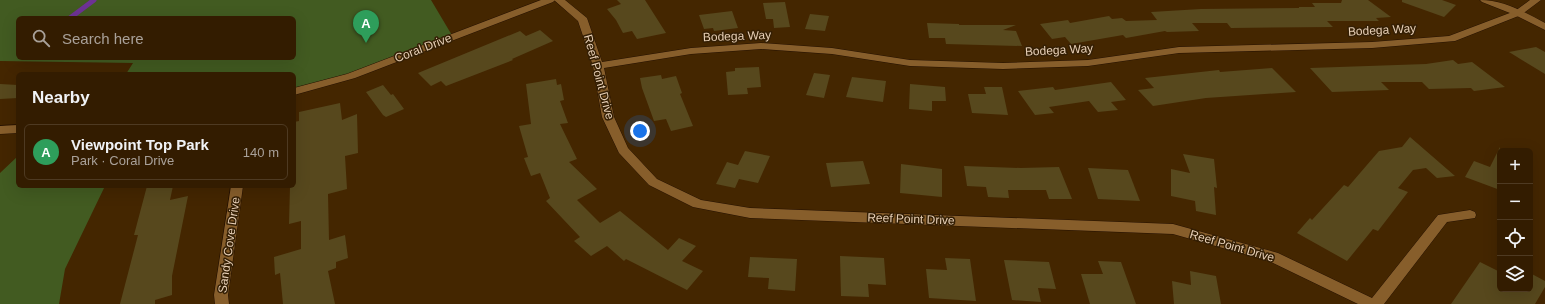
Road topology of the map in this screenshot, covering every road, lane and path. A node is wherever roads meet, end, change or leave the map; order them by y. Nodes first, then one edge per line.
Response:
1 (550, 0) edge
2 (559, 0) edge
3 (1485, 0) edge
4 (1536, 0) edge
5 (1518, 13) junction
6 (1545, 27) edge
7 (598, 66) junction
8 (296, 91) edge
9 (16, 129) edge
10 (0, 130) edge
11 (237, 188) edge
12 (1470, 215) dead end
13 (222, 304) edge
14 (1370, 304) edge
15 (1376, 304) edge

1 - 8 street, Coral Drive
2 - 7 street, Reef Point Drive
3 - 5 street
4 - 5 street, Bodega Way
5 - 6 street
5 - 7 street, Bodega Way
7 - 14 street, Reef Point Drive
9 - 10 street
11 - 13 street, Sandy Cove Drive
12 - 15 street

